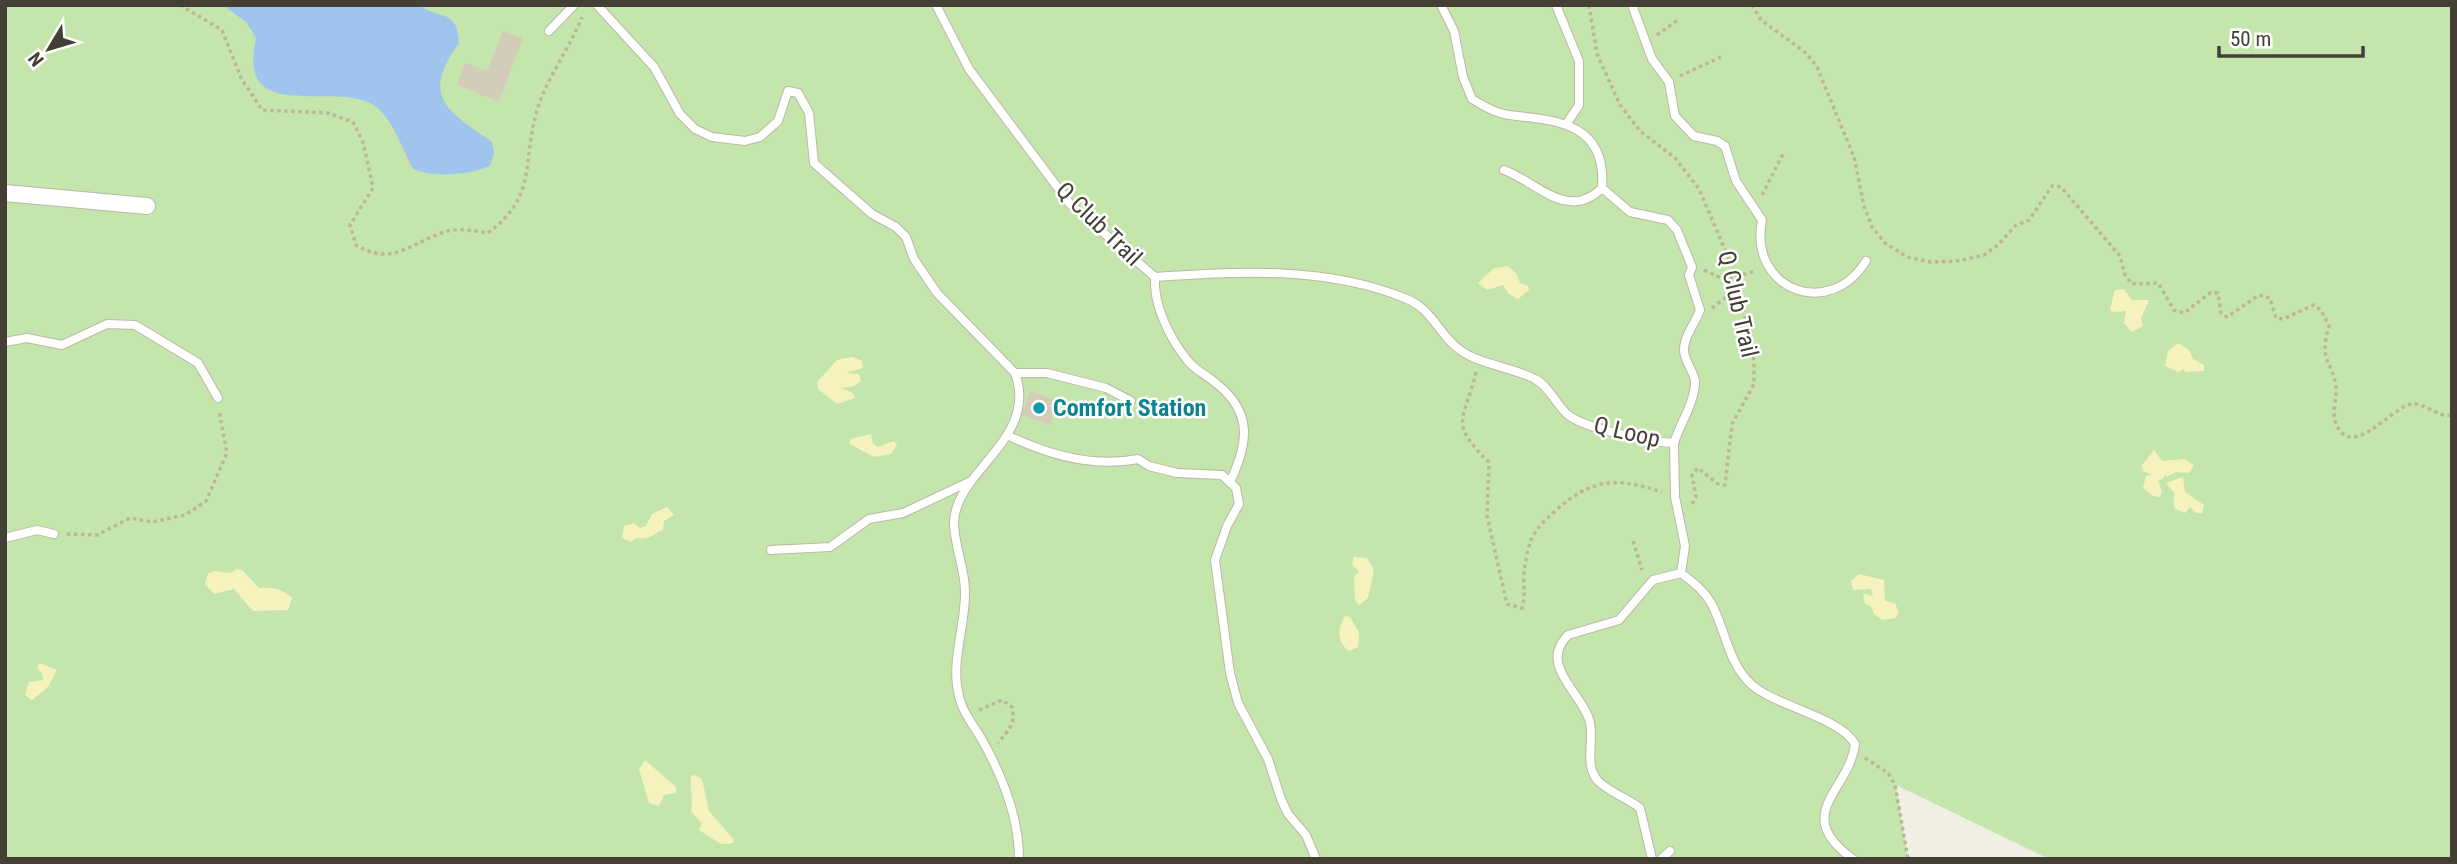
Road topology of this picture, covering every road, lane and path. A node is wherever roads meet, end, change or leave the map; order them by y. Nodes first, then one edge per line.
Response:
1 (180, 5) edge
2 (574, 5) edge
3 (597, 5) edge
4 (936, 5) edge
5 (1441, 5) edge
6 (1556, 5) edge
7 (1589, 5) edge
8 (1632, 5) edge
9 (1752, 5) edge
10 (583, 16) dead end
11 (1679, 19) dead end
12 (549, 31) dead end
13 (1647, 42) junction
14 (1721, 57) dead end
15 (1669, 82) junction
16 (1567, 123) junction
17 (1784, 152) dead end
18 (1504, 170) dead end
19 (1602, 188) junction
20 (5, 193) edge
21 (147, 206) dead end
22 (1755, 209) junction
23 (1866, 261) dead end
24 (1692, 267) junction
25 (1766, 267) junction
26 (1155, 277) junction
27 (1737, 278) junction
28 (1738, 288) junction
29 (1429, 313) joint
30 (1697, 319) junction
31 (5, 342) edge
32 (1464, 353) junction
33 (1016, 373) junction
34 (218, 398) joint
35 (1131, 401) dead end
36 (2452, 415) edge
37 (1007, 435) junction
38 (1674, 443) junction
39 (974, 480) junction
40 (1231, 480) junction
41 (1675, 497) junction
42 (54, 534) joint
43 (5, 538) edge
44 (1633, 541) dead end
45 (771, 550) dead end
46 (1681, 573) junction
47 (1640, 593) junction
48 (967, 714) junction
49 (1854, 751) junction
50 (995, 767) junction
51 (1670, 851) dead end
52 (1019, 859) edge
53 (1316, 859) edge
54 (1652, 859) edge
55 (1661, 859) edge
56 (1853, 859) edge
57 (1908, 859) edge

1 - 10 path
2 - 12 lane
3 - 33 lane
4 - 26 lane, Q Club Trail
5 - 16 lane
6 - 16 lane
7 - 27 path, Q Club Trail
8 - 13 lane
9 - 36 path
11 - 13 path
13 - 15 lane
14 - 15 path
15 - 22 lane
16 - 19 lane
17 - 22 path
18 - 19 lane
19 - 24 lane, Q Loop
20 - 21 street
22 - 25 lane
23 - 25 lane
24 - 27 path
24 - 30 lane, Q Loop
25 - 27 path
26 - 29 lane, Q Club Trail
26 - 40 lane
27 - 28 path, Q Club Trail
28 - 30 path
28 - 41 path, Q Club Trail
29 - 32 lane, Q Loop
30 - 38 lane, Q Loop
31 - 34 lane
32 - 38 lane, Q Loop
32 - 41 path
33 - 35 lane
33 - 37 lane
34 - 42 path
37 - 39 lane
37 - 40 lane
38 - 41 lane
39 - 45 lane
39 - 48 lane
40 - 53 lane
41 - 46 lane
42 - 43 lane
44 - 47 path
46 - 47 lane
46 - 49 lane
47 - 54 lane
48 - 50 lane
48 - 50 path
49 - 56 lane
49 - 57 path
50 - 52 lane
51 - 55 lane

